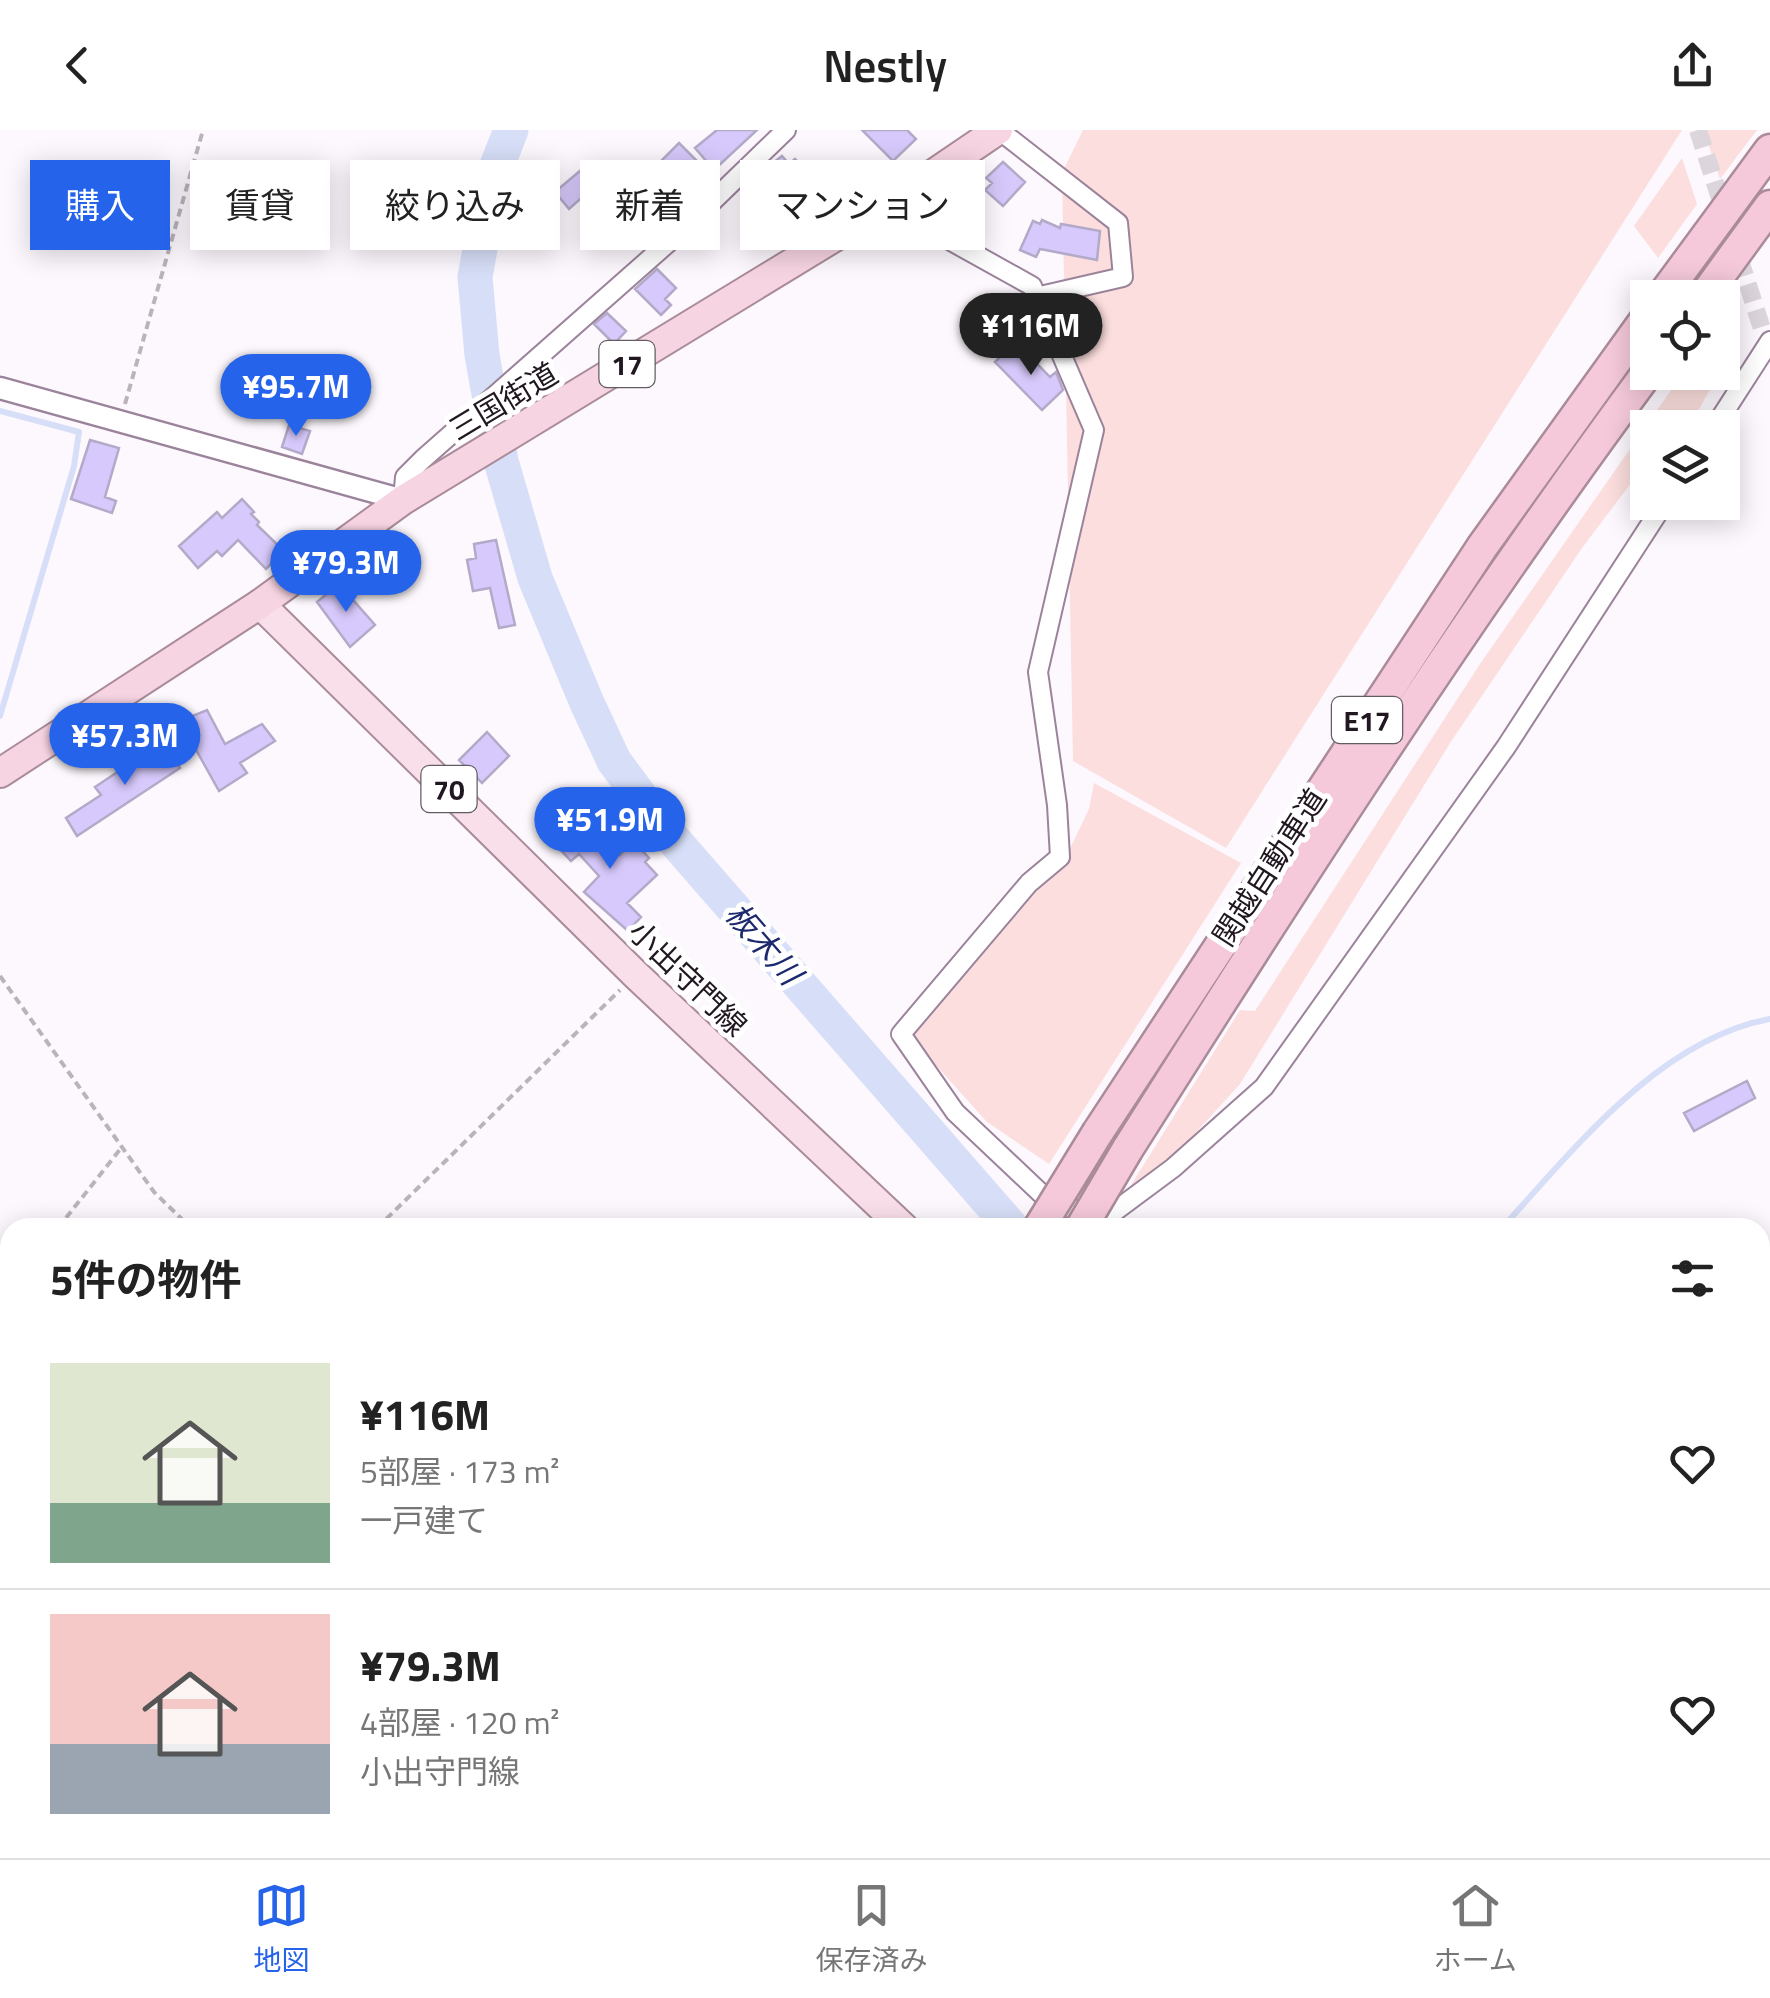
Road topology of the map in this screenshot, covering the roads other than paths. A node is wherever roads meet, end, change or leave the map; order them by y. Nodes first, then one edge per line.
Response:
1 (786, 130) edge
2 (986, 133) edge
3 (1770, 150) edge
4 (949, 160) edge
5 (1770, 206) edge
6 (813, 250) edge
7 (967, 250) edge
8 (1674, 280) edge
9 (1715, 280) edge
10 (1036, 296) junction
11 (1630, 341) edge
12 (1768, 344) edge
13 (0, 388) edge
14 (1635, 390) edge
15 (1726, 410) edge
16 (403, 500) junction
17 (1653, 520) edge
18 (260, 604) junction
19 (0, 773) edge
20 (893, 1218) edge
21 (1044, 1218) edge
22 (1086, 1218) edge
23 (1098, 1218) edge
24 (1106, 1218) edge

1 - 16 street
2 - 4 highway, 三国街道 / 17
2 - 10 street
3 - 8 highway
5 - 9 highway
6 - 16 highway, 三国街道 / 17
7 - 10 street
10 - 23 street
11 - 21 highway, 関越自動車道 / E17, bridge
12 - 15 street
13 - 16 street
14 - 22 highway, 関越自動車道 / E17, bridge
16 - 18 highway, 三国街道 / 17
17 - 24 street
18 - 19 highway, 三国街道 / 17
18 - 20 main road, 小出守門線 / 70

